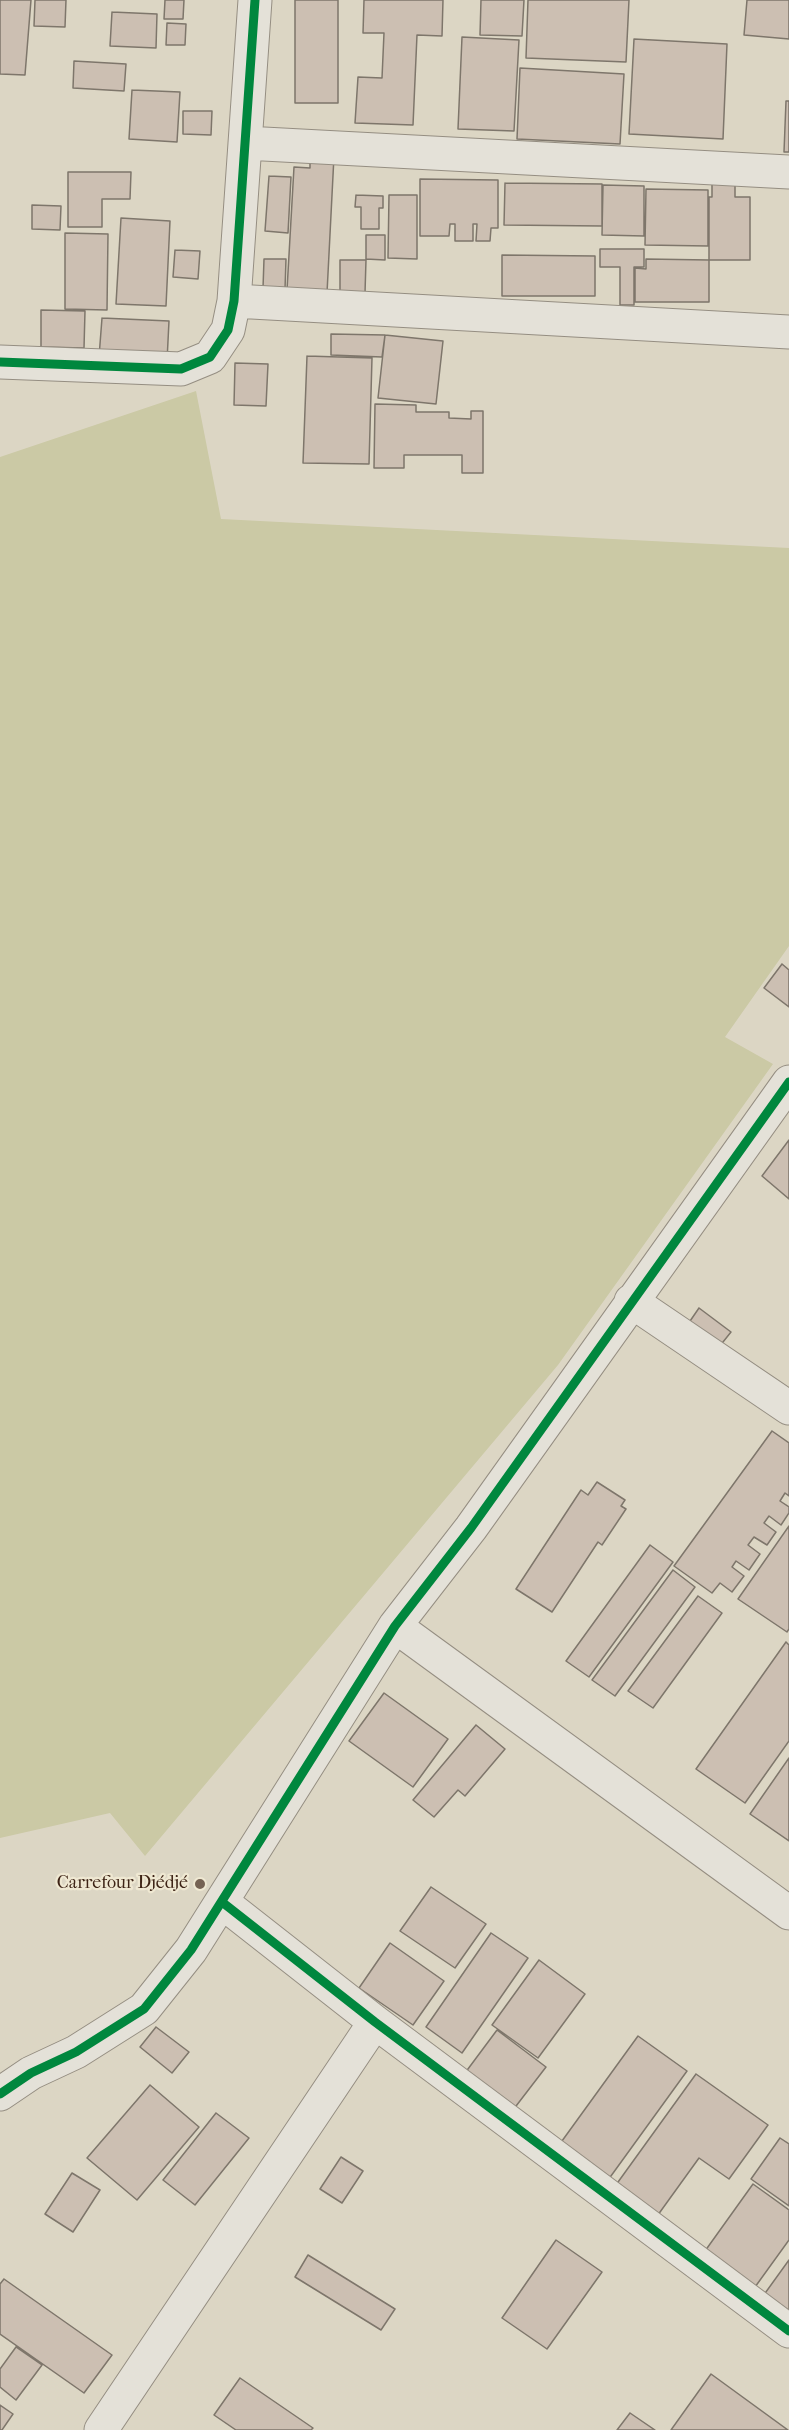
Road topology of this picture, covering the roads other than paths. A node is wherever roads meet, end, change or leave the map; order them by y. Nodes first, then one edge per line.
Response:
1 (255, 0) edge
2 (245, 143) junction
3 (789, 172) edge
4 (234, 301) junction
5 (789, 332) edge
6 (0, 362) edge
7 (789, 1082) edge
8 (631, 1301) junction
9 (789, 1408) edge
10 (396, 1626) junction
11 (222, 1902) junction
12 (789, 1913) edge
13 (375, 2022) junction
14 (0, 2094) edge
15 (789, 2331) edge
16 (101, 2430) edge

1 - 2 street
2 - 3 street
2 - 4 street
4 - 5 street
4 - 6 street
7 - 8 street
8 - 9 street
8 - 10 street
10 - 11 street
10 - 12 street
11 - 13 street
11 - 14 street
13 - 15 street
13 - 16 street

